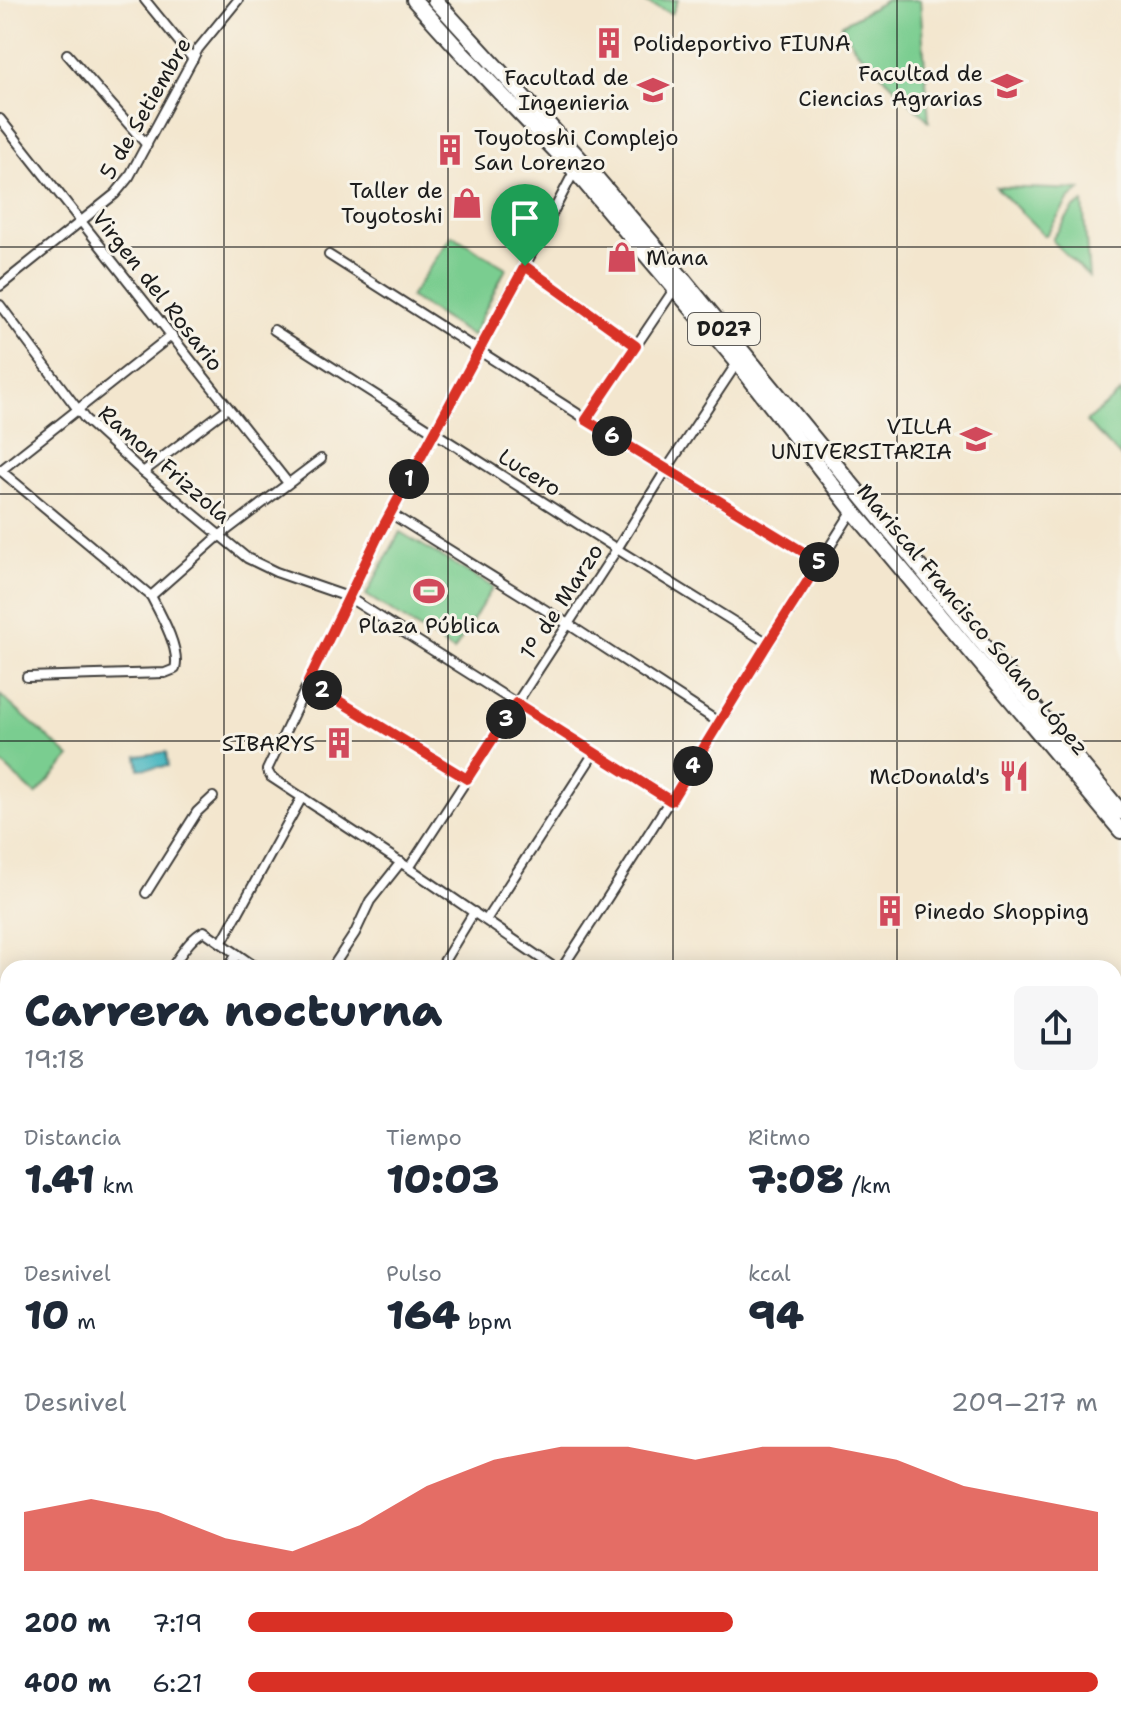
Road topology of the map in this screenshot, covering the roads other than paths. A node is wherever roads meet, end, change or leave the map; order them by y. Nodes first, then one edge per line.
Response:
1 (145, 0) edge
2 (238, 0) edge
3 (414, 0) edge
4 (435, 0) edge
5 (67, 54) dead end
6 (193, 59) junction
7 (0, 119) edge
8 (147, 145) junction
9 (579, 166) junction
10 (81, 221) junction
11 (329, 255) dead end
12 (525, 266) junction
13 (0, 286) edge
14 (675, 288) junction
15 (0, 305) edge
16 (274, 330) dead end
17 (172, 335) junction
18 (636, 346) junction
19 (479, 349) junction
20 (741, 358) junction
21 (228, 408) junction
22 (77, 409) junction
23 (586, 420) junction
24 (434, 433) junction
25 (321, 459) dead end
26 (0, 470) edge
27 (666, 470) junction
28 (143, 472) junction
29 (288, 483) junction
30 (863, 497) junction
31 (853, 511) junction
32 (390, 513) junction
33 (219, 536) junction
34 (617, 549) junction
35 (820, 562) junction
36 (151, 596) junction
37 (348, 597) junction
38 (568, 624) junction
39 (768, 643) junction
40 (27, 677) dead end
41 (308, 682) junction
42 (516, 703) junction
43 (720, 723) junction
44 (594, 753) junction
45 (1071, 770) junction
46 (467, 779) junction
47 (213, 797) dead end
48 (302, 797) junction
49 (671, 801) junction
50 (1095, 806) dead end
51 (1121, 812) edge
52 (1121, 831) edge
53 (401, 862) junction
54 (409, 868) junction
55 (146, 893) dead end
56 (474, 912) junction
57 (486, 920) junction
58 (222, 942) junction
59 (237, 954) junction
60 (177, 960) edge
61 (233, 960) edge
62 (246, 960) edge
63 (337, 960) edge
64 (445, 960) edge
65 (544, 960) edge
66 (567, 960) edge

1 - 6 street
2 - 6 street, 5 de Setiembre
3 - 9 highway, Mariscal Francisco Solano López / D027
4 - 9 highway, D027
5 - 8 street
6 - 8 street, 5 de Setiembre
7 - 10 street, Virgen del Rosario
8 - 10 street, 5 de Setiembre
9 - 12 street
9 - 14 highway, Mariscal Francisco Solano López / D027
9 - 20 highway, D027
10 - 13 street, 5 de Setiembre
10 - 17 street, Virgen del Rosario
11 - 19 street
12 - 18 street
12 - 19 street
14 - 18 street
14 - 20 highway, Mariscal Francisco Solano López / D027
15 - 22 street, Ramon Frizzola
16 - 24 street, Lucero
17 - 21 street, Virgen del Rosario
17 - 22 street
18 - 23 street
19 - 23 street
19 - 24 street
20 - 27 street, 1° de Marzo
20 - 30 highway, D027
20 - 31 highway, Mariscal Francisco Solano López / D027
21 - 28 street
21 - 29 street, Virgen del Rosario
22 - 26 street
22 - 28 street, Ramon Frizzola
23 - 27 street
24 - 32 street
24 - 34 street, Lucero
25 - 29 street
26 - 36 street
27 - 34 street, 1° de Marzo
27 - 35 street
28 - 33 street, Ramon Frizzola
29 - 33 street
30 - 31 street
30 - 51 highway, D027
31 - 35 street
31 - 45 highway, Mariscal Francisco Solano López / D027
32 - 37 street
32 - 38 street
33 - 36 street
33 - 37 street, Ramon Frizzola
34 - 38 street, 1° de Marzo
34 - 39 street, Lucero
35 - 39 street
36 - 40 street
37 - 41 street
37 - 42 street, Ramon Frizzola
38 - 42 street, 1° de Marzo
38 - 43 street
39 - 43 street
41 - 46 street
41 - 48 street
42 - 44 street, Ramon Frizzola
42 - 46 street, 1° de Marzo
43 - 49 street
44 - 49 street, Ramon Frizzola
44 - 57 street
45 - 50 highway
45 - 52 highway, Mariscal Francisco Solano López / D027
46 - 54 street, 1° de Marzo
47 - 55 street
48 - 53 street
48 - 58 street
49 - 66 street
53 - 54 street
53 - 63 street
54 - 56 street
56 - 57 street
56 - 64 street
57 - 65 street
58 - 59 street
58 - 60 street
59 - 61 street
59 - 62 street

